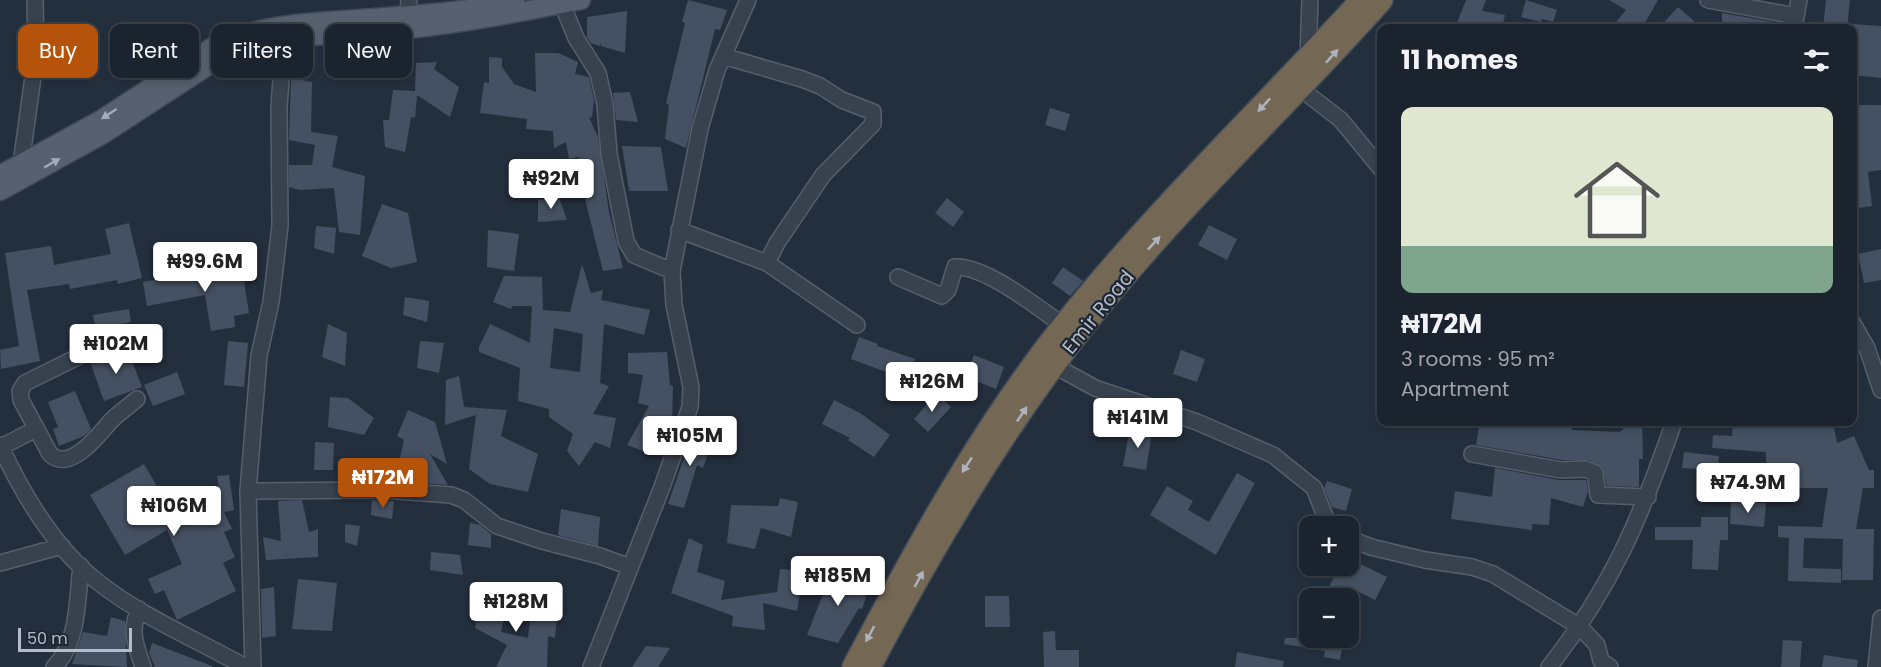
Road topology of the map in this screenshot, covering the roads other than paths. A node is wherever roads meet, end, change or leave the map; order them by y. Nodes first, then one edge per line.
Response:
1 (35, 0) edge
2 (520, 0) edge
3 (581, 0) edge
4 (748, 0) edge
5 (1310, 0) edge
6 (1361, 0) edge
7 (1382, 0) edge
8 (1708, 0) edge
9 (1799, 0) edge
10 (562, 4) junction
11 (408, 15) edge
12 (1795, 22) edge
13 (313, 33) edge
14 (723, 56) junction
15 (1308, 58) junction
16 (211, 63) edge
17 (281, 78) edge
18 (1301, 89) junction
19 (21, 164) junction
20 (1377, 164) edge
21 (0, 175) edge
22 (0, 191) edge
23 (679, 230) junction
24 (767, 264) junction
25 (672, 271) junction
26 (898, 277) dead end
27 (857, 325) dead end
28 (1063, 325) junction
29 (1857, 331) edge
30 (116, 338) dead end
31 (1055, 366) junction
32 (1881, 390) edge
33 (137, 399) dead end
34 (1673, 426) edge
35 (36, 429) junction
36 (0, 446) edge
37 (1472, 454) dead end
38 (248, 491) junction
39 (1648, 497) junction
40 (1326, 516) edge
41 (1359, 542) edge
42 (62, 546) junction
43 (0, 563) edge
44 (81, 566) junction
45 (630, 567) junction
46 (139, 609) junction
47 (1881, 618) edge
48 (1580, 627) junction
49 (54, 667) edge
50 (143, 667) edge
51 (245, 667) edge
52 (253, 667) edge
53 (591, 667) edge
54 (853, 667) edge
55 (870, 667) edge
56 (1549, 667) edge
57 (1610, 667) edge
58 (1876, 667) edge

1 - 19 street
2 - 11 main road
3 - 10 main road
4 - 14 street
5 - 15 street
6 - 15 highway, Emir Road
18 -> 7 highway, Emir Road
8 - 12 street
9 - 12 street
10 - 11 main road
10 - 25 street
11 - 13 main road
11 -> 19 main road
14 - 23 street
14 - 24 street
15 -> 28 highway, Emir Road
22 -> 16 main road
17 - 38 street
18 - 20 street
31 -> 18 highway, Emir Road
19 - 21 main road
23 - 24 street
23 - 25 street
24 - 27 street
25 - 45 street
26 - 28 street
28 -> 54 highway, Emir Road
29 - 32 street
30 - 35 street
31 - 40 street
55 -> 31 highway, Emir Road
33 - 35 street
34 - 39 street
35 - 36 street
36 - 42 street
37 - 39 street
38 - 45 street
38 - 52 street
39 - 48 street
41 - 48 street
42 - 43 street
42 - 44 street
44 - 46 street
44 - 49 street
45 - 53 street
46 - 50 street
46 - 51 street
47 - 58 street
48 - 56 street
48 - 57 street

